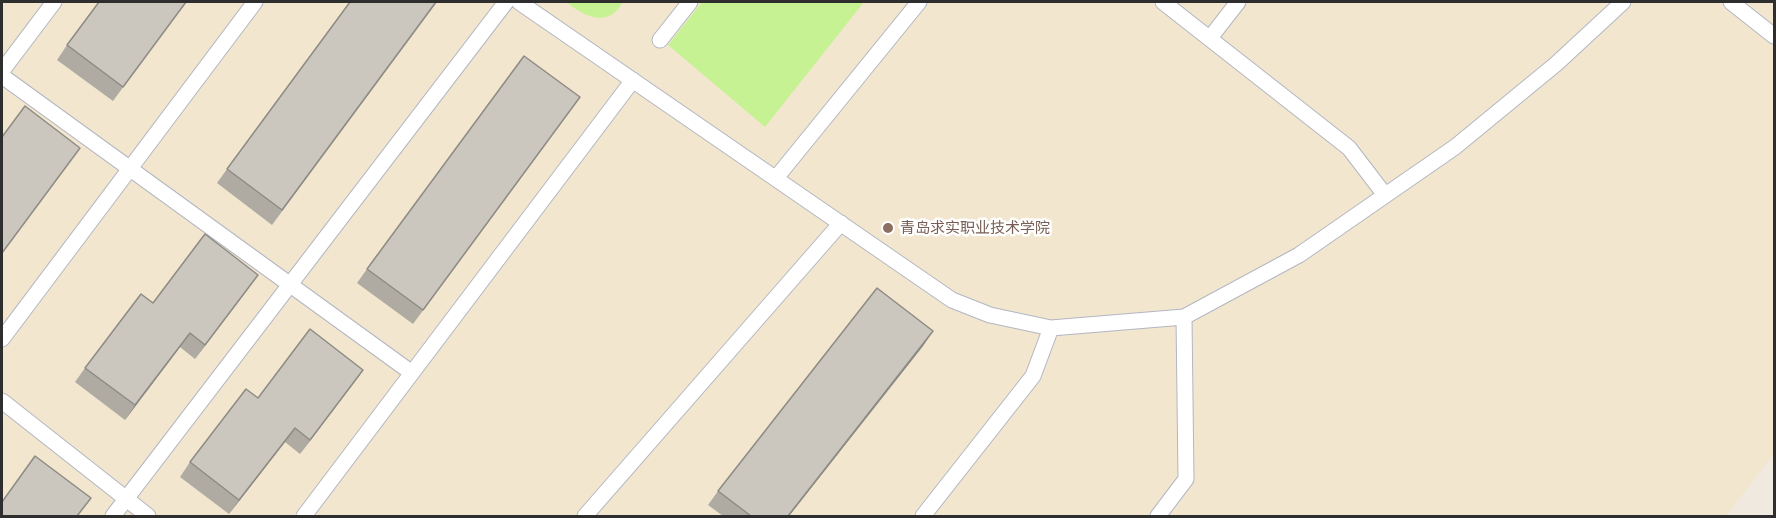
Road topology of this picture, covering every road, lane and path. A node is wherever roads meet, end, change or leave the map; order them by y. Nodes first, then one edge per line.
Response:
1 (54, 2) edge
2 (255, 2) edge
3 (506, 2) edge
4 (519, 2) edge
5 (690, 2) edge
6 (919, 2) edge
7 (1163, 2) edge
8 (1238, 2) edge
9 (1623, 2) edge
10 (1731, 2) edge
11 (1774, 36) edge
12 (1210, 39) junction
13 (660, 40) dead end
14 (2, 71) edge
15 (2, 76) edge
16 (633, 80) junction
17 (129, 168) junction
18 (776, 178) junction
19 (1385, 195) junction
20 (841, 223) junction
21 (290, 284) junction
22 (1184, 317) junction
23 (1051, 328) junction
24 (2, 339) edge
25 (412, 373) junction
26 (2, 401) edge
27 (126, 499) junction
28 (312, 514) edge
29 (113, 516) edge
30 (148, 516) edge
31 (585, 516) edge
32 (923, 516) edge
33 (1158, 516) edge

1 - 14 lane
2 - 17 lane
3 - 21 lane
4 - 16 lane
5 - 13 lane
6 - 18 lane
7 - 12 lane
8 - 12 lane
9 - 19 lane
10 - 11 lane
12 - 19 lane
15 - 17 lane
16 - 18 lane
16 - 25 lane
17 - 21 lane
17 - 24 lane
18 - 20 lane
19 - 22 lane
20 - 23 lane
20 - 31 lane
21 - 25 lane
21 - 27 lane
22 - 23 lane
22 - 33 lane
23 - 32 lane
25 - 28 lane
26 - 27 lane
27 - 29 lane
27 - 30 lane

